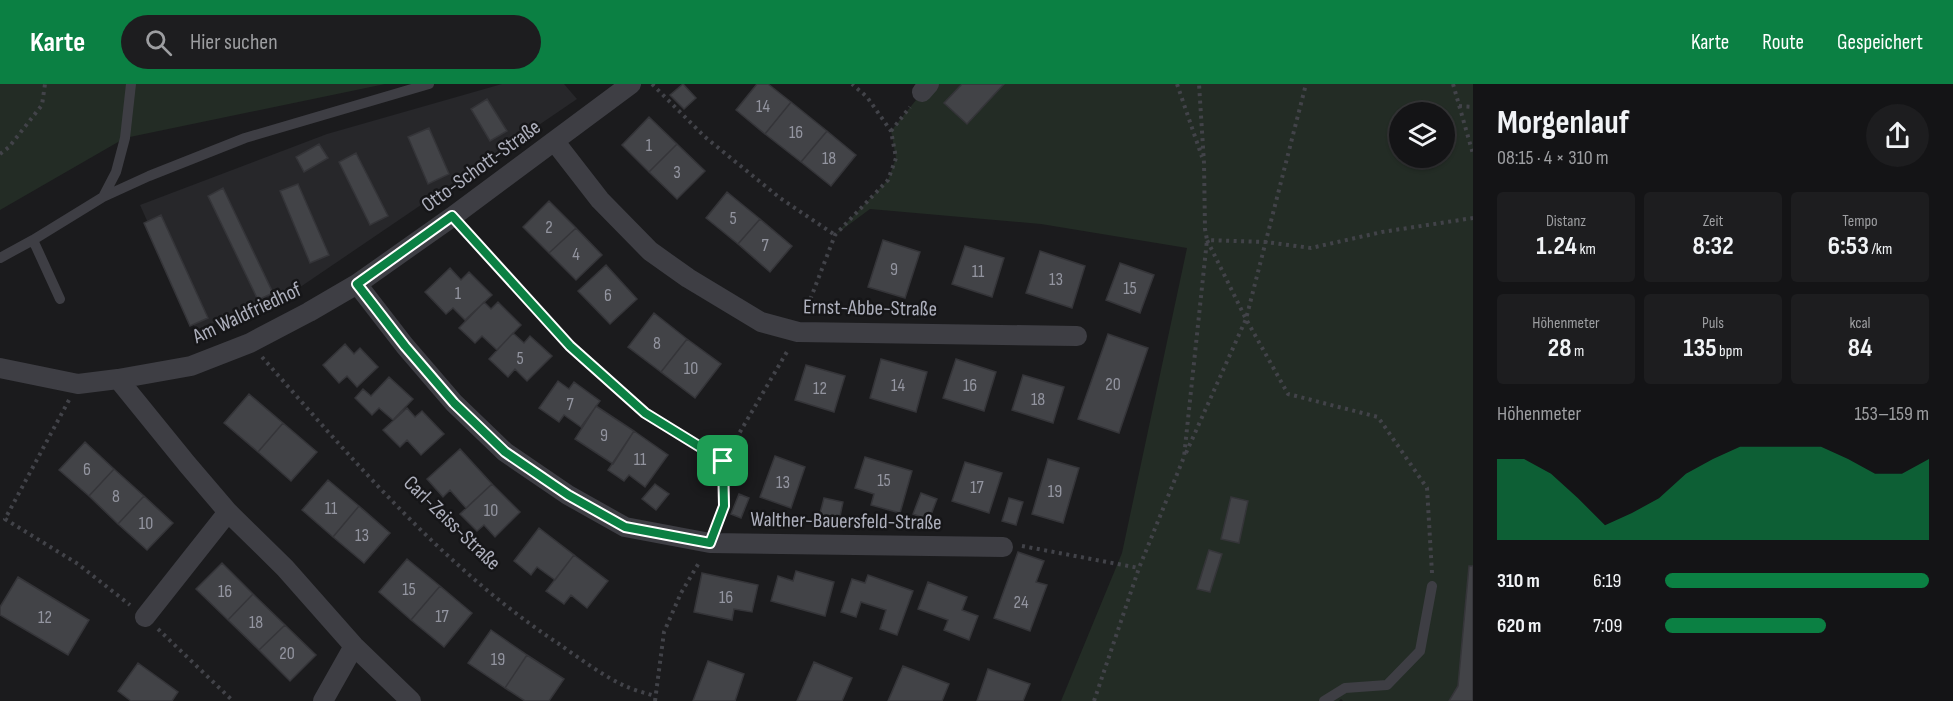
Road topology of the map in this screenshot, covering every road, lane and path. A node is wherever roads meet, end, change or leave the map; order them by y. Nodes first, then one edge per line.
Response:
1 (45, 84) edge
2 (131, 84) edge
3 (429, 84) edge
4 (631, 84) edge
5 (652, 84) edge
6 (852, 84) edge
7 (1177, 84) edge
8 (1199, 84) edge
9 (1305, 84) edge
10 (1452, 84) edge
11 (925, 88) edge
12 (1460, 106) junction
13 (1473, 107) edge
14 (891, 131) junction
15 (555, 141) junction
16 (0, 154) edge
17 (1473, 154) edge
18 (1204, 163) junction
19 (103, 197) junction
20 (452, 216) junction
21 (1473, 218) edge
22 (835, 235) junction
23 (33, 240) junction
24 (1207, 240) junction
25 (1266, 242) junction
26 (0, 258) edge
27 (357, 284) junction
28 (60, 299) dead end
29 (1246, 320) junction
30 (798, 332) junction
31 (1077, 336) dead end
32 (250, 343) junction
33 (0, 368) edge
34 (118, 379) junction
35 (78, 384) junction
36 (1184, 457) junction
37 (723, 461) junction
38 (228, 512) junction
39 (2, 519) edge
40 (710, 543) junction
41 (1003, 547) joint
42 (1139, 568) junction
43 (1432, 586) joint
44 (145, 617) junction
45 (354, 646) junction
46 (655, 698) edge
47 (233, 701) edge
48 (323, 701) edge
49 (411, 701) edge
50 (1094, 701) edge
51 (1324, 701) edge

1 - 16 path
2 - 19 lane
3 - 19 lane
4 - 15 street, Otto-Schott-Straße
5 - 22 path
6 - 14 path
7 - 18 path
8 - 18 path
9 - 25 path
10 - 12 path
11 - 14 path
12 - 13 path
12 - 17 path
14 - 22 path
15 - 20 street, Otto-Schott-Straße
15 - 30 street, Ernst-Abbe-Straße
18 - 24 path
19 - 23 lane
20 - 27 street, Otto-Schott-Straße
20 - 37 path
21 - 25 path
22 - 30 path
23 - 26 lane
23 - 28 lane
24 - 25 path
24 - 29 path
24 - 36 path
25 - 29 path
27 - 32 street, Am Waldfriedhof
27 - 40 street, Walther-Bauersfeld-Straße
29 - 36 path
29 - 43 path
30 - 31 street, Ernst-Abbe-Straße
30 - 37 path
32 - 34 street, Am Waldfriedhof
32 - 46 path, Carl-Zeiss-Straße
33 - 35 street
34 - 35 street
34 - 38 street
35 - 39 path
36 - 42 path
37 - 40 path
38 - 44 street
38 - 45 street
39 - 44 path
40 - 41 street, Walther-Bauersfeld-Straße
40 - 46 path
41 - 42 path
42 - 50 path
43 - 51 lane
44 - 47 path
45 - 48 street
45 - 49 street

